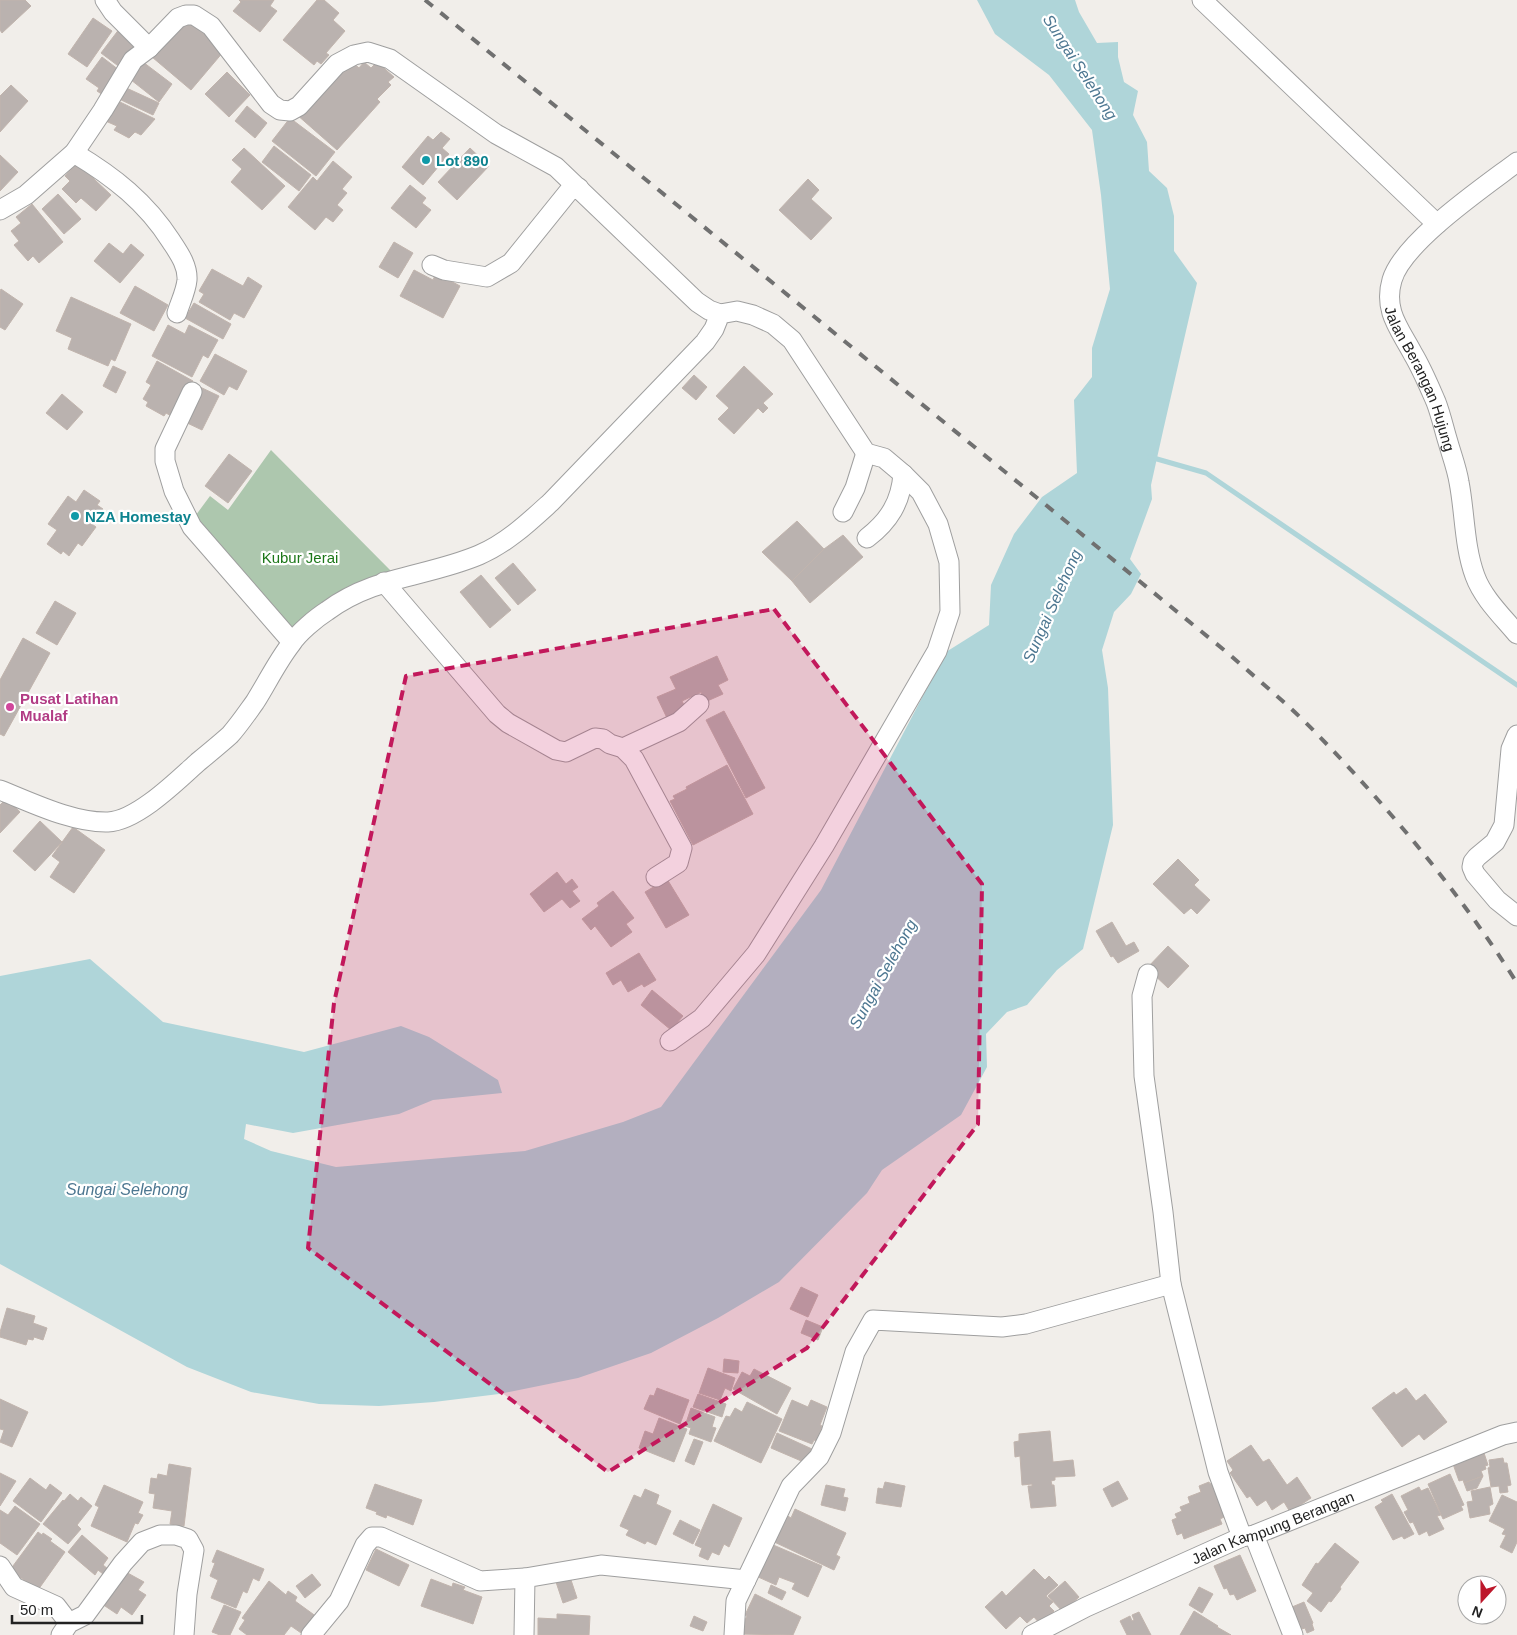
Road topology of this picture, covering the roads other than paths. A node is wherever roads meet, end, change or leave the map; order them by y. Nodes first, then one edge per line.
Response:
1 (105, 0) edge
2 (1202, 0) edge
3 (148, 48) junction
4 (74, 153) junction
5 (1517, 162) edge
6 (579, 188) junction
7 (0, 210) edge
8 (1437, 224) junction
9 (432, 265) dead end
10 (177, 313) dead end
11 (720, 314) junction
12 (192, 392) dead end
13 (866, 453) junction
14 (902, 474) junction
15 (843, 512) dead end
16 (867, 538) dead end
17 (384, 582) junction
18 (1517, 634) edge
19 (292, 642) junction
20 (699, 704) dead end
21 (1517, 735) edge
22 (623, 748) junction
23 (1513, 766) edge
24 (0, 790) edge
25 (656, 877) dead end
26 (1517, 916) edge
27 (1148, 974) dead end
28 (670, 1041) dead end
29 (1171, 1284) junction
30 (1517, 1432) edge
31 (1248, 1536) junction
32 (0, 1566) edge
33 (525, 1578) junction
34 (746, 1580) junction
35 (7, 1587) edge
36 (65, 1629) edge
37 (184, 1635) edge
38 (311, 1635) edge
39 (524, 1635) edge
40 (734, 1635) edge
41 (1032, 1635) edge
42 (1293, 1635) edge

1 - 3 street
2 - 8 street
3 - 4 street
3 - 6 street
4 - 7 street
4 - 10 street
5 - 8 street, Jalan Berangan Hujung
6 - 9 street
6 - 11 street
8 - 18 street, Jalan Berangan Hujung
11 - 13 street
11 - 17 street
12 - 19 street
13 - 14 street
13 - 15 street
14 - 16 street
14 - 28 street
17 - 19 street
17 - 22 street
19 - 24 street
20 - 22 street
21 - 23 street
22 - 25 street
23 - 26 street
27 - 29 street
29 - 31 street
29 - 34 street
30 - 31 street, Jalan Kampung Berangan
31 - 41 street, Jalan Kampung Berangan
31 - 42 street
32 - 35 street
33 - 34 street
33 - 38 street
33 - 39 street
34 - 40 street
35 - 36 street
36 - 37 street

